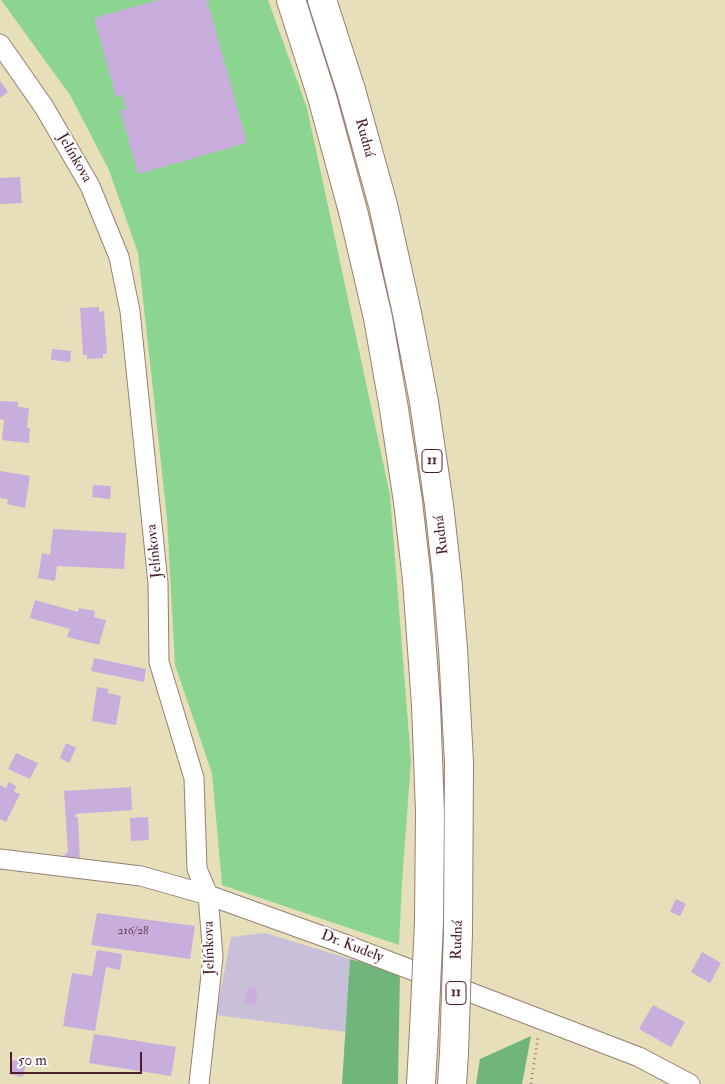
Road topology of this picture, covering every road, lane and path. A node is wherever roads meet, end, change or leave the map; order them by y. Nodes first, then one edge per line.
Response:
1 (291, 0) edge
2 (322, 0) edge
3 (0, 44) edge
4 (0, 859) edge
5 (208, 896) junction
6 (541, 1019) junction
7 (199, 1084) edge
8 (421, 1084) edge
9 (452, 1084) edge
10 (530, 1084) edge
11 (690, 1084) edge

1 - 8 highway, Rudná / 11, bridge
2 - 9 highway, Rudná / 11, bridge
3 - 5 street, Jelínkova
4 - 5 street, Dr. Kudely
5 - 6 street, Dr. Kudely
5 - 7 street, Jelínkova
6 - 10 path
6 - 11 street, Dr. Kudely

